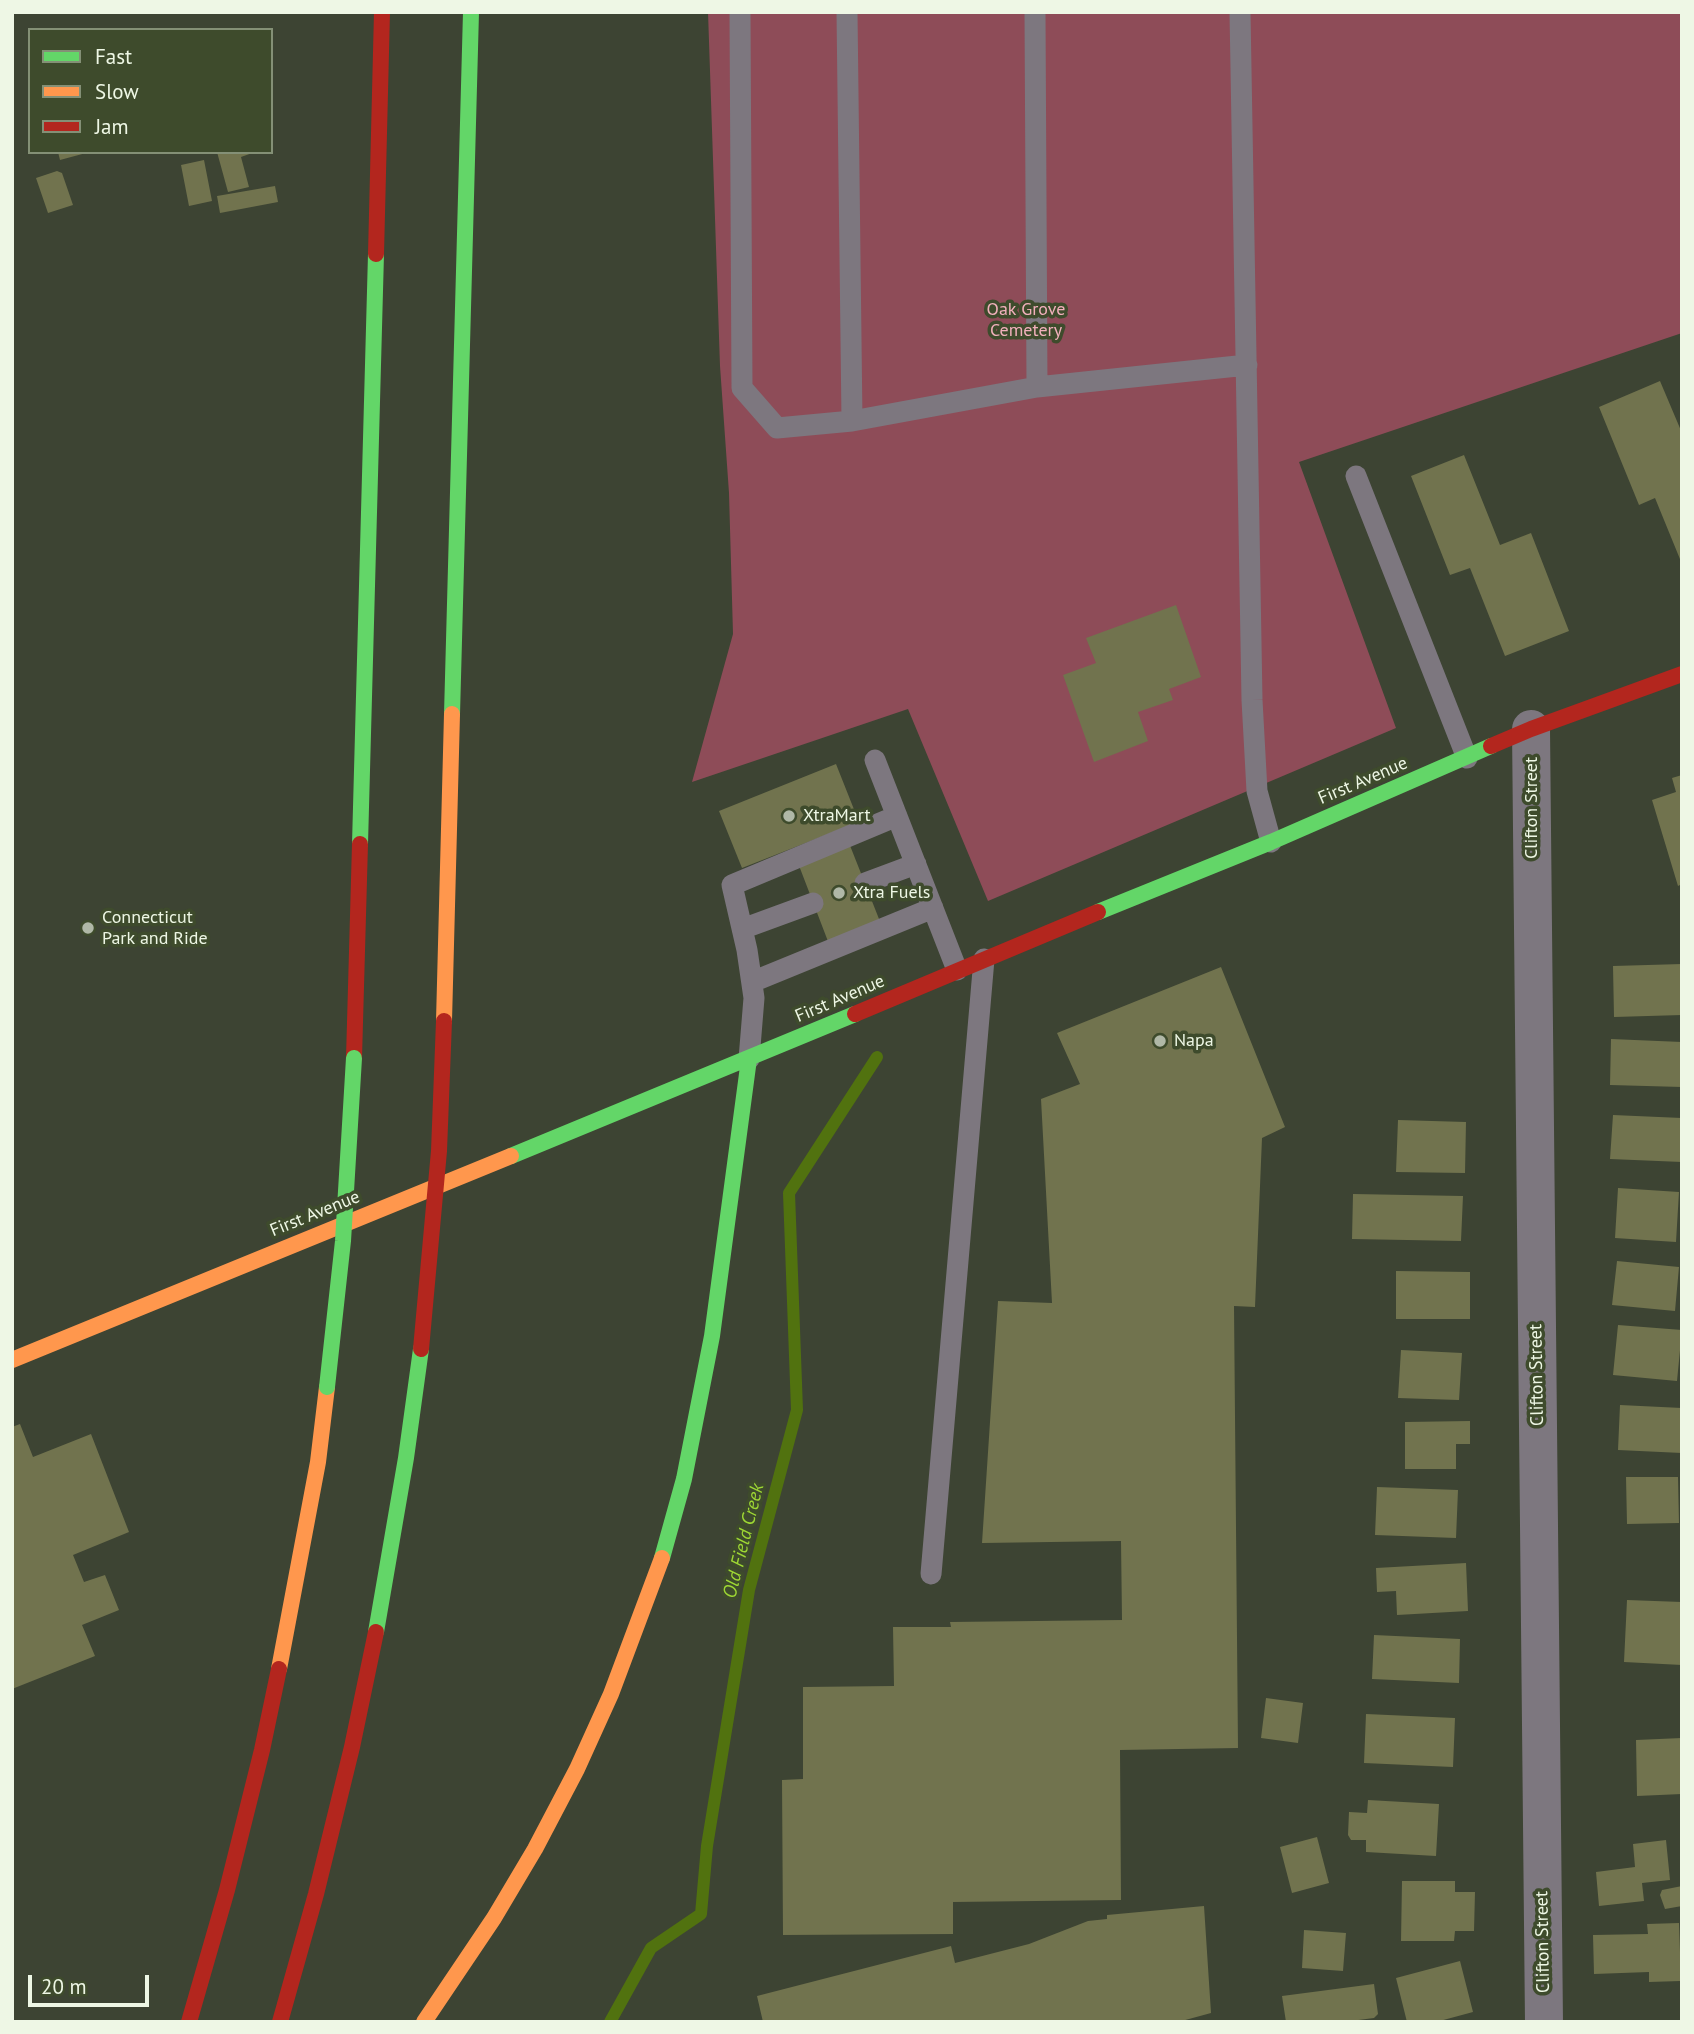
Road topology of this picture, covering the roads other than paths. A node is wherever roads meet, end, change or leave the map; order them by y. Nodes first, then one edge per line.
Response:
1 (382, 12) edge
2 (471, 12) edge
3 (740, 12) edge
4 (848, 12) edge
5 (1035, 12) edge
6 (1240, 12) edge
7 (1247, 365) junction
8 (1037, 387) junction
9 (852, 421) junction
10 (1356, 476) dead end
11 (1682, 674) edge
12 (1531, 729) junction
13 (1467, 758) junction
14 (875, 760) dead end
15 (897, 817) junction
16 (1271, 842) junction
17 (916, 864) junction
18 (865, 883) dead end
19 (813, 903) dead end
20 (933, 908) junction
21 (742, 929) junction
22 (984, 959) junction
23 (957, 970) junction
24 (752, 982) junction
25 (749, 1059) junction
26 (12, 1360) edge
27 (931, 1574) dead end
28 (189, 2022) edge
29 (280, 2022) edge
30 (424, 2022) edge
31 (1544, 2022) edge

1 - 28 main road, bridge
2 - 29 main road, bridge
3 - 9 lane
4 - 9 lane
5 - 8 lane
6 - 7 lane
7 - 8 lane
7 - 16 lane
8 - 9 lane
10 - 13 lane
11 - 12 main road, First Avenue
12 - 13 main road, First Avenue
12 - 31 street, Clifton Street
13 - 16 main road, First Avenue
14 - 15 lane
15 - 17 lane
15 - 21 lane
16 - 22 main road, First Avenue
17 - 18 lane
17 - 20 lane
19 - 21 lane
20 - 23 lane
20 - 24 lane
21 - 24 lane
22 - 23 main road, First Avenue
22 - 27 lane
23 - 25 main road, First Avenue
24 - 25 lane
25 - 26 main road, First Avenue
25 - 30 main road

